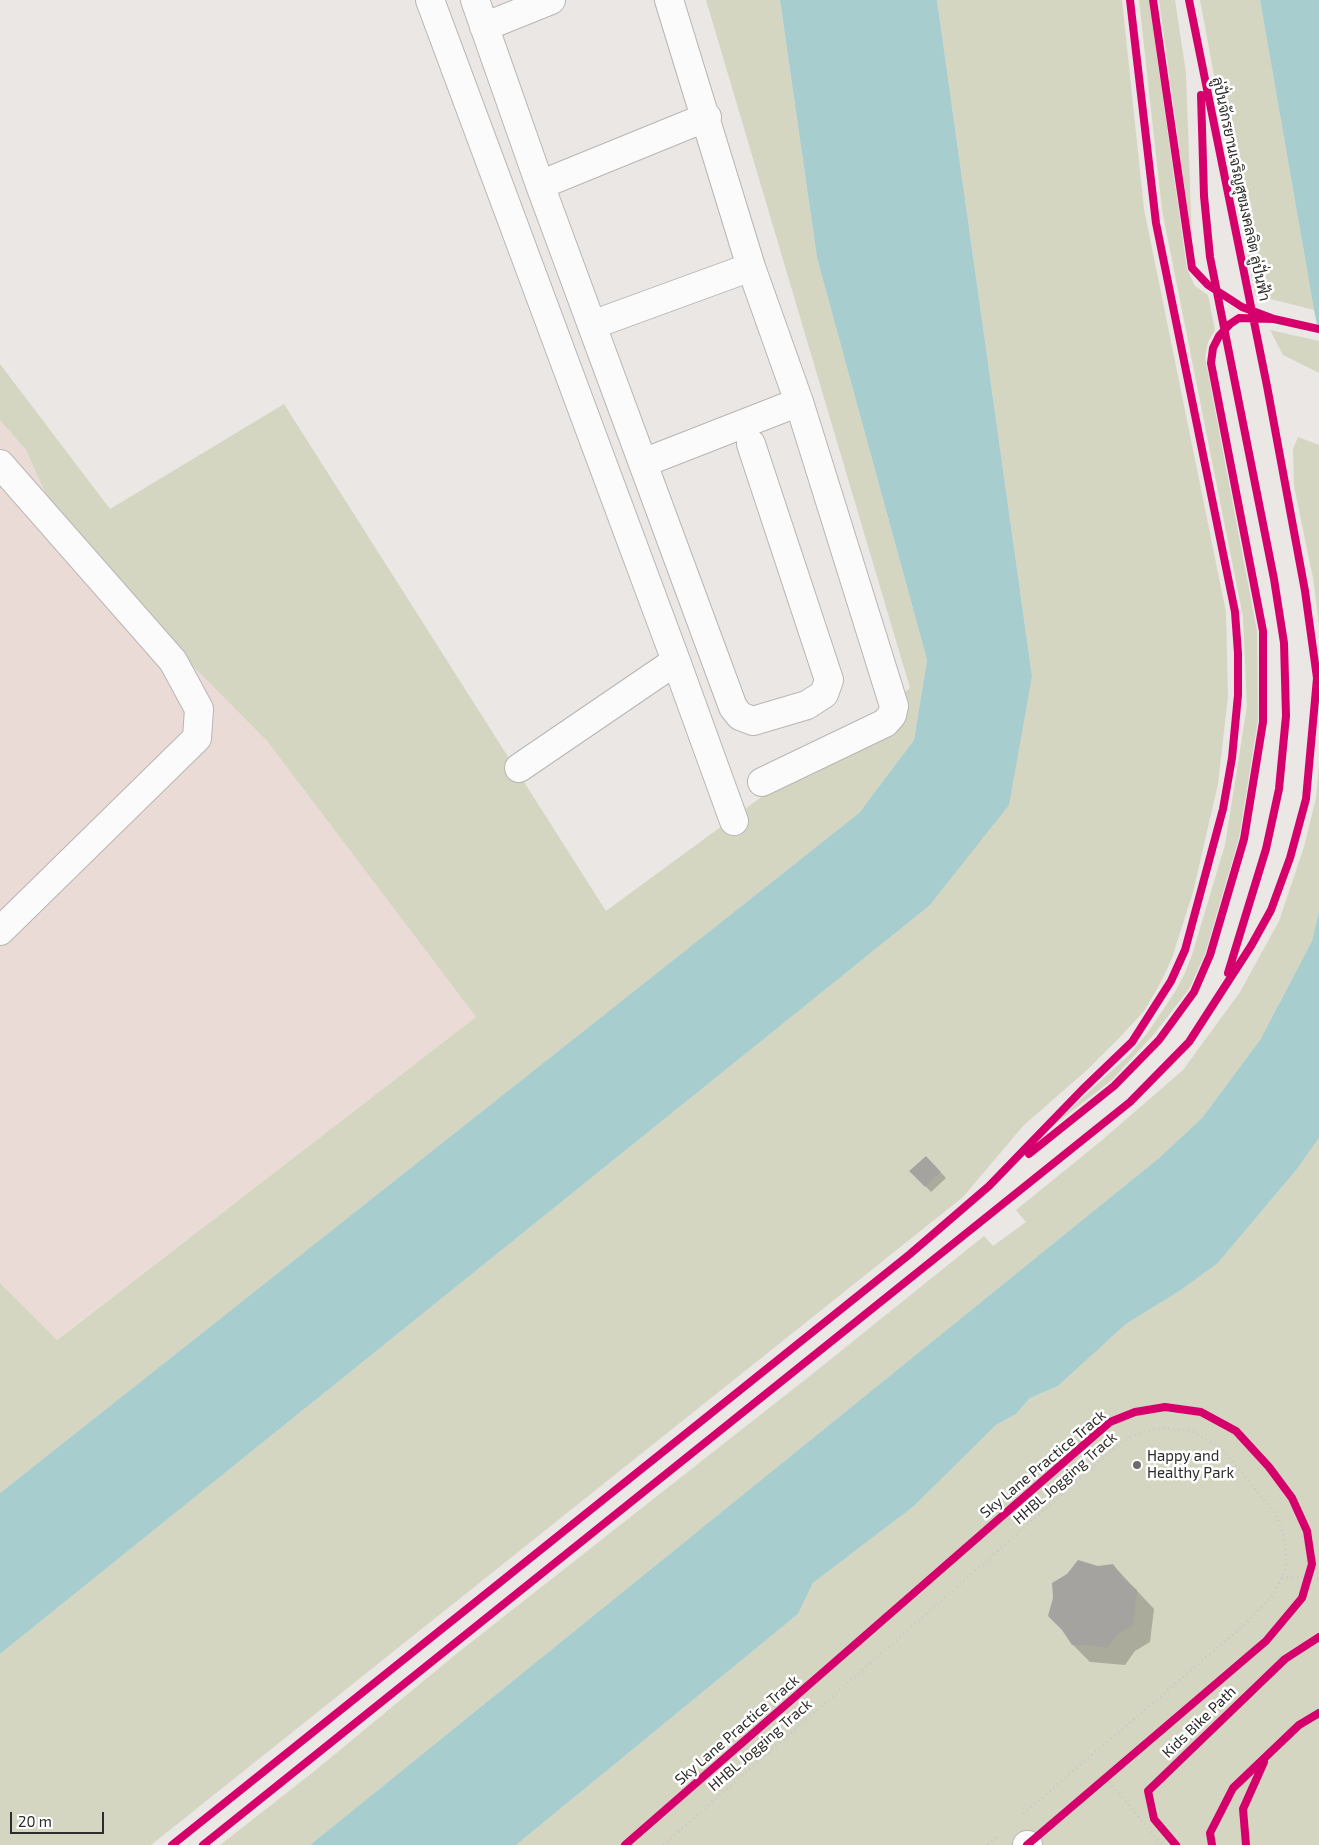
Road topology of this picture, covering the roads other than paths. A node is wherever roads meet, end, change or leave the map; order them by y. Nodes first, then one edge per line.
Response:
1 (430, 0) edge
2 (475, 0) edge
3 (551, 0) edge
4 (669, 0) edge
5 (484, 27) junction
6 (706, 117) junction
7 (540, 185) junction
8 (751, 267) junction
9 (592, 325) junction
10 (799, 402) junction
11 (751, 444) dead end
12 (644, 463) junction
13 (0, 464) edge
14 (676, 661) junction
15 (518, 768) dead end
16 (762, 782) dead end
17 (734, 821) dead end
18 (0, 931) edge

1 - 14 lane
2 - 5 lane
3 - 5 lane
4 - 6 lane
5 - 7 lane
6 - 7 lane
6 - 8 lane
7 - 9 lane
8 - 9 lane
8 - 10 lane
9 - 12 lane
10 - 12 lane
10 - 16 lane
11 - 12 lane
13 - 18 lane
14 - 15 lane
14 - 17 lane

